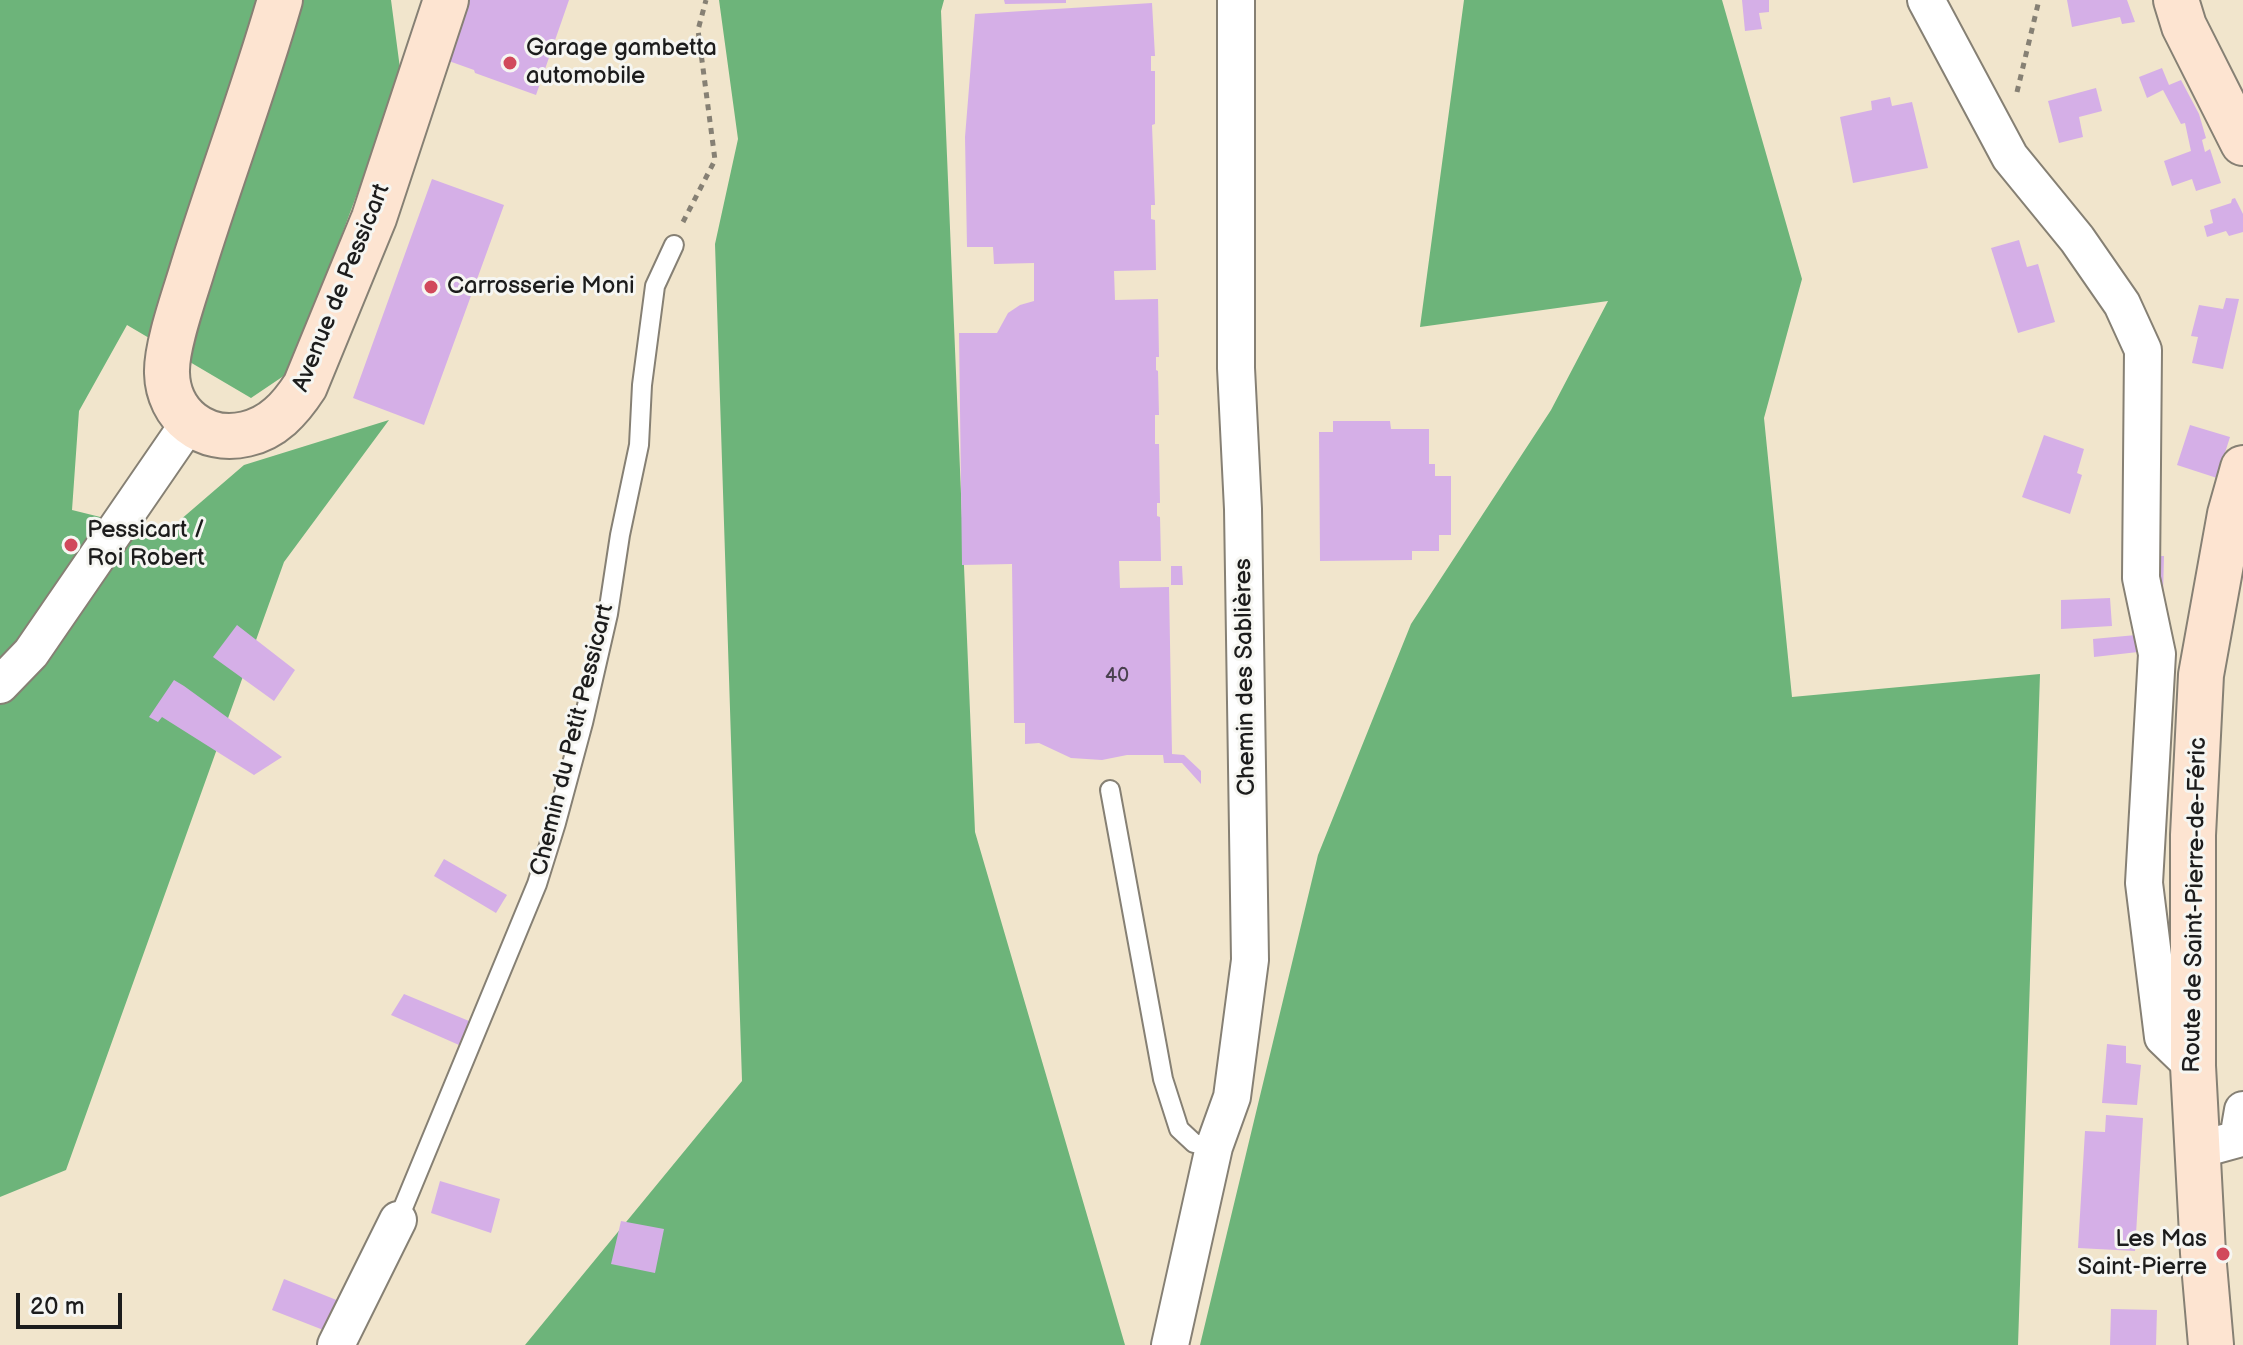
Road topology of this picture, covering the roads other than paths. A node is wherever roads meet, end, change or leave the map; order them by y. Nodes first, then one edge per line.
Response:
1 (280, 0) edge
2 (446, 0) edge
3 (1236, 0) edge
4 (1926, 0) edge
5 (2176, 0) edge
6 (2243, 143) edge
7 (674, 245) road end
8 (189, 423) junction
9 (2243, 468) edge
10 (0, 685) edge
11 (1110, 790) dead end
12 (2193, 1066) junction
13 (2230, 1134) edge
14 (1214, 1147) junction
15 (398, 1220) joint
16 (336, 1345) edge
17 (1170, 1345) edge
18 (2211, 1345) edge

1 - 8 street
2 - 8 street, Avenue de Pessicart
3 - 14 street, Chemin des Sablières
4 - 12 street
5 - 6 street
7 - 15 lane, Chemin du Petit Pessicart
8 - 10 street
9 - 12 street, Route de Saint-Pierre-de-Féric
11 - 14 lane
12 - 13 street, Route de Saint-Pierre-de-Féric
13 - 18 street, Route de Saint-Pierre-de-Féric
14 - 17 street, Chemin des Sablières
15 - 16 street, Chemin du Petit Pessicart

